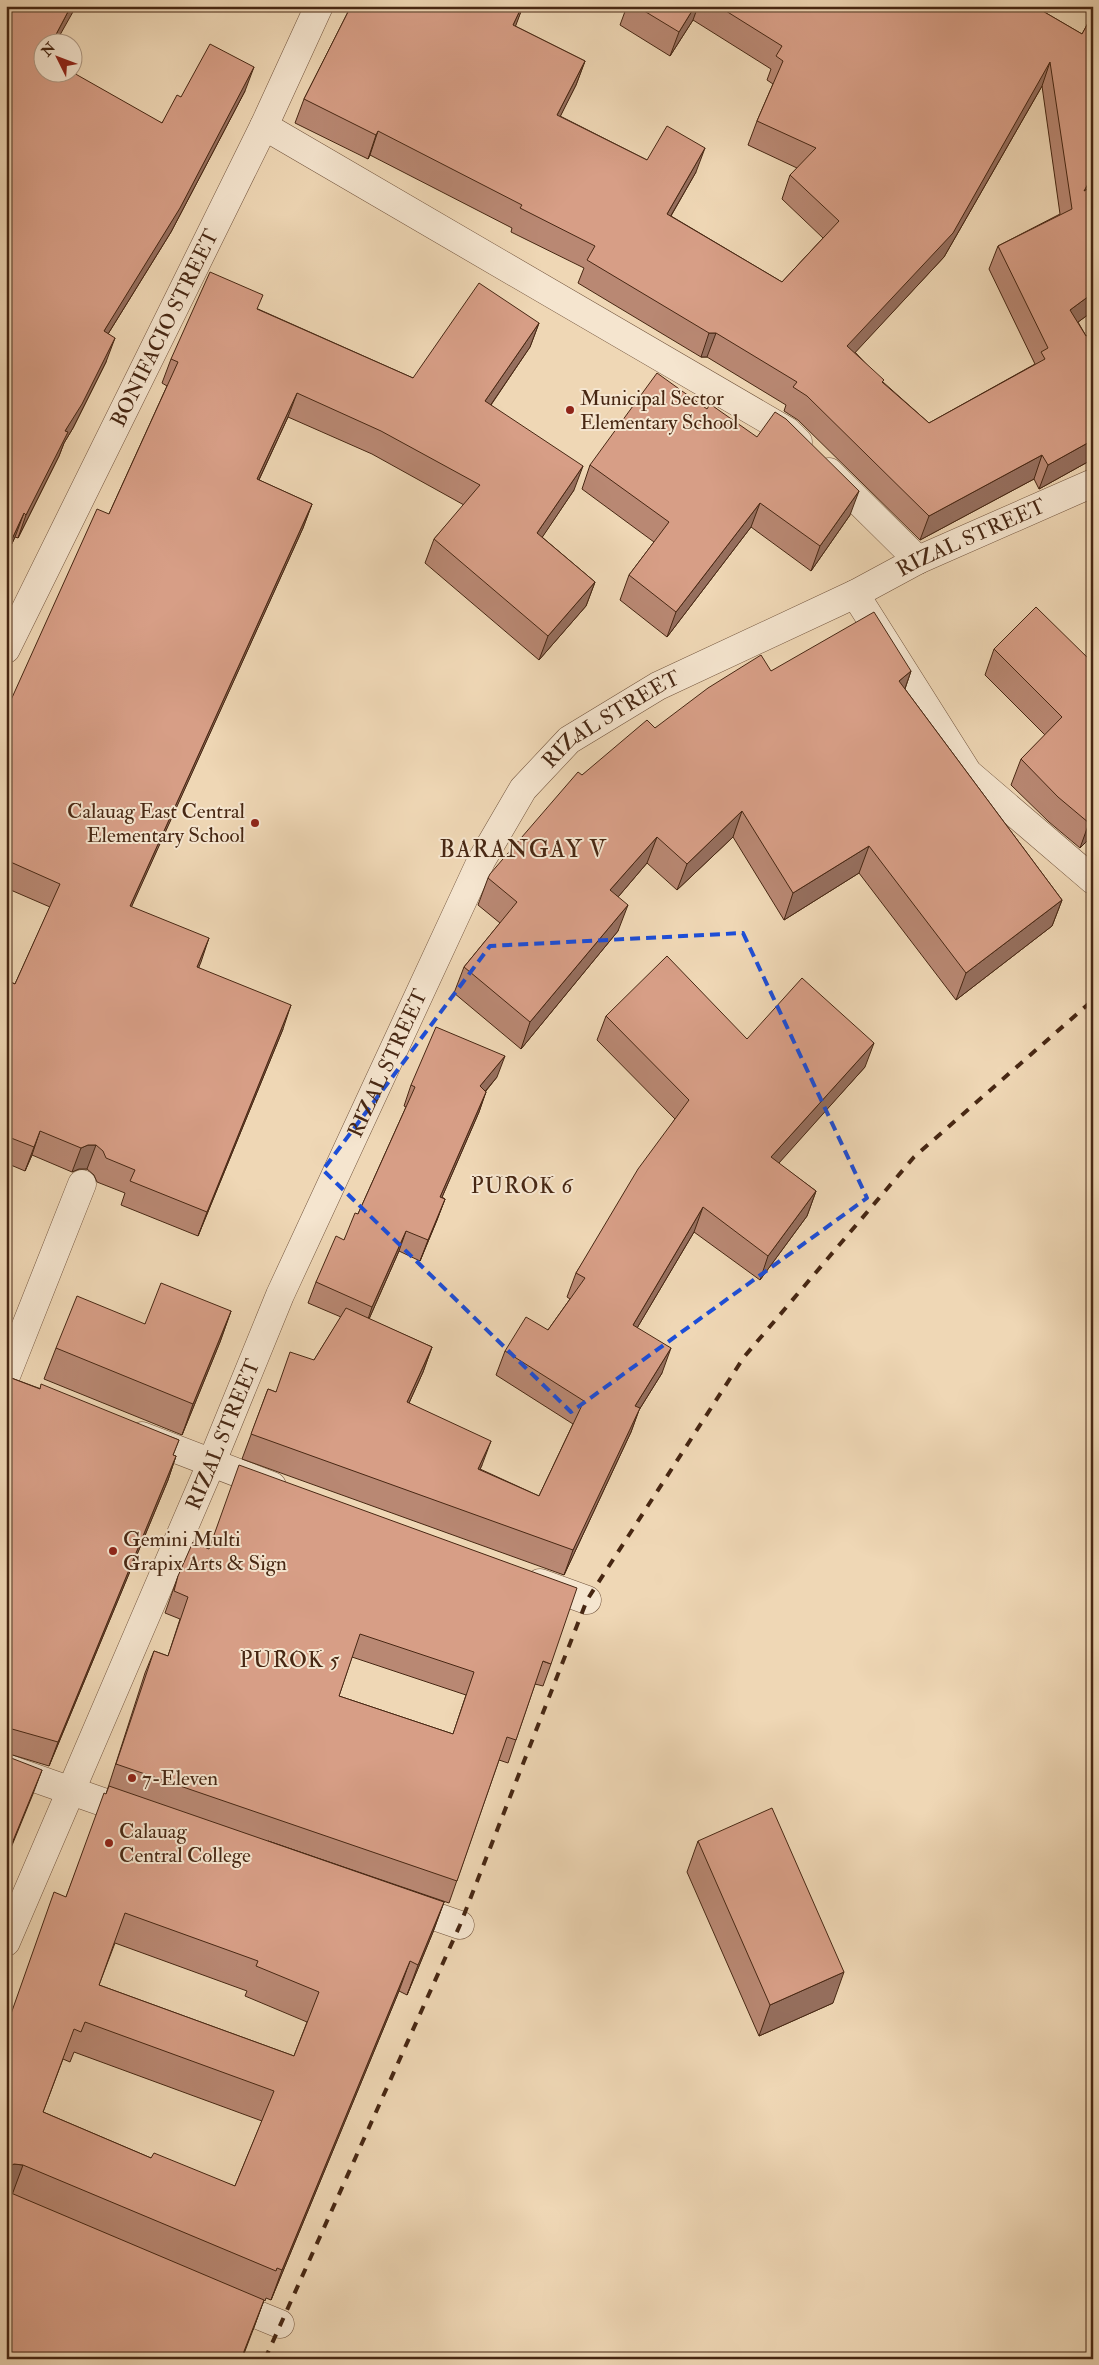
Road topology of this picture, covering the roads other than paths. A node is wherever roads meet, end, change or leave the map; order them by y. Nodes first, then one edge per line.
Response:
1 (319, 6) edge
2 (264, 126) junction
3 (1093, 483) edge
4 (918, 560) junction
5 (855, 594) junction
6 (6, 649) edge
7 (1093, 880) edge
8 (82, 1184) dead end
9 (12, 1381) edge
10 (122, 1428) edge
11 (211, 1464) junction
12 (293, 1494) edge
13 (514, 1573) edge
14 (587, 1600) dead end
15 (6, 1768) edge
16 (70, 1790) junction
17 (162, 1823) edge
18 (377, 1896) edge
19 (460, 1925) dead end
20 (6, 1942) edge
21 (198, 2290) edge
22 (280, 2324) dead end

1 - 2 street, BONIFACIO STREET
2 - 4 street
2 - 6 street, BONIFACIO STREET
3 - 4 street, RIZAL STREET
4 - 5 street, RIZAL STREET
5 - 7 street
5 - 11 street, RIZAL STREET
8 - 9 street
10 - 11 street
11 - 12 street
11 - 16 street, RIZAL STREET
13 - 14 street
15 - 16 street
16 - 17 street
16 - 20 street, RIZAL STREET
18 - 19 street
21 - 22 street

